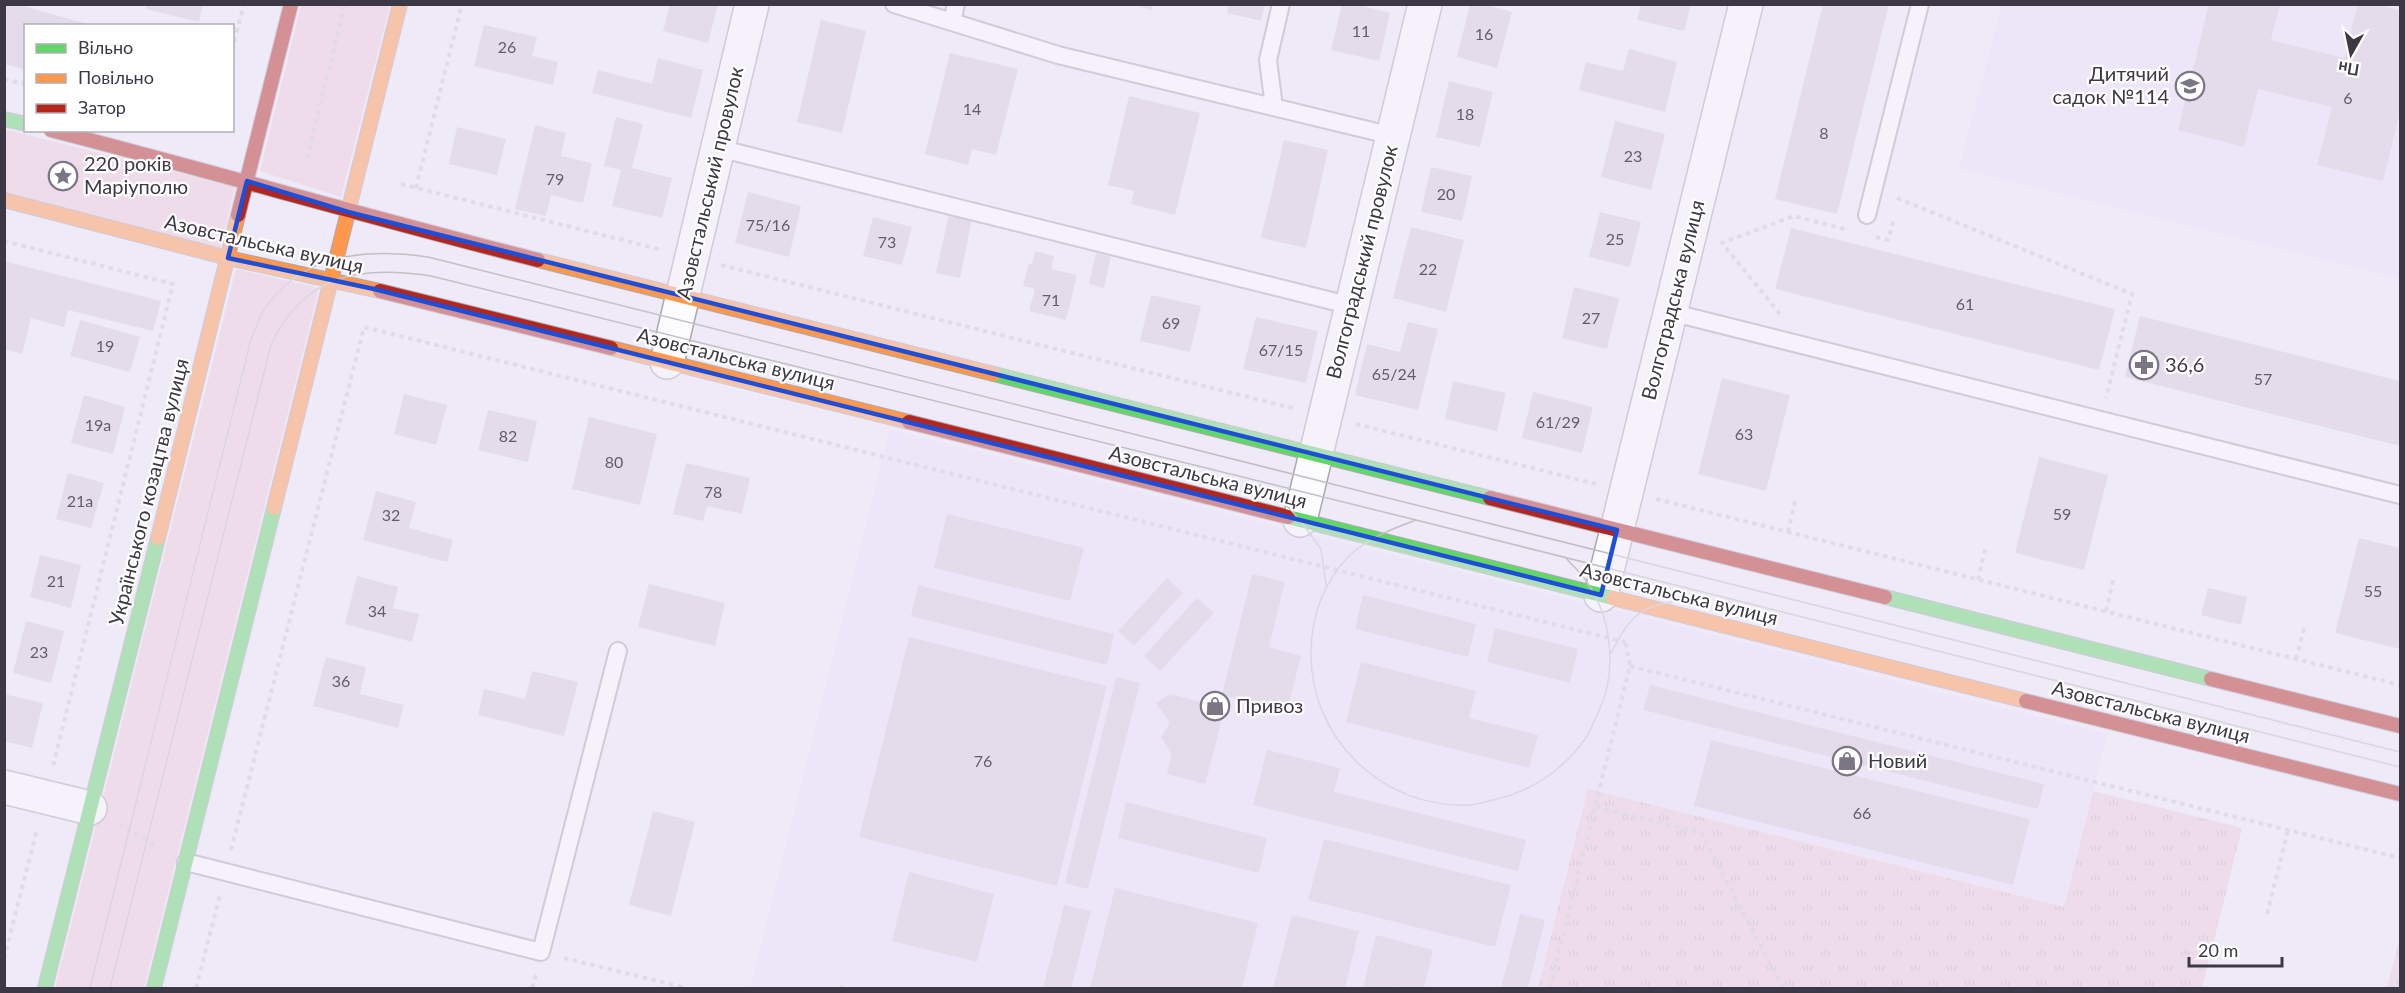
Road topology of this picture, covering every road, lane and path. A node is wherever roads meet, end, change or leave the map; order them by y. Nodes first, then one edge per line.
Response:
1 (244, 4) edge
2 (291, 4) edge
3 (345, 4) edge
4 (400, 4) edge
5 (462, 4) edge
6 (752, 4) edge
7 (894, 4) edge
8 (956, 4) edge
9 (1281, 4) edge
10 (1425, 4) edge
11 (1746, 4) edge
12 (1920, 4) edge
13 (952, 22) junction
14 (234, 42) edge
15 (4, 79) edge
16 (24, 84) edge
17 (1274, 107) junction
18 (4, 118) edge
19 (24, 123) edge
20 (59, 132) edge
21 (1393, 136) junction
22 (718, 148) junction
23 (307, 158) dead end
24 (247, 181) junction
25 (401, 184) dead end
26 (416, 188) junction
27 (1874, 188) junction
28 (4, 200) edge
29 (348, 212) junction
30 (1867, 215) dead end
31 (1857, 232) dead end
32 (1867, 235) dead end
33 (1888, 240) dead end
34 (4, 241) edge
35 (228, 258) junction
36 (692, 258) junction
37 (331, 279) junction
38 (683, 296) junction
39 (1352, 306) junction
40 (1670, 312) junction
41 (1807, 347) junction
42 (667, 362) junction
43 (1325, 416) junction
44 (2100, 420) junction
45 (1316, 454) junction
46 (1626, 491) junction
47 (2400, 495) edge
48 (1796, 497) dead end
49 (1659, 500) dead end
50 (1300, 520) junction
51 (1617, 530) junction
52 (1788, 532) junction
53 (1986, 545) dead end
54 (2114, 577) dead end
55 (1978, 580) junction
56 (1600, 595) junction
57 (2106, 611) junction
58 (2305, 625) dead end
59 (618, 651) dead end
60 (2296, 659) junction
61 (1630, 666) junction
62 (2400, 685) edge
63 (2400, 726) edge
64 (4, 787) edge
65 (2400, 794) edge
66 (45, 797) junction
67 (1596, 807) junction
68 (90, 808) junction
69 (2288, 830) junction
70 (2400, 858) edge
71 (186, 862) junction
72 (225, 872) junction
73 (2267, 914) dead end
74 (542, 952) junction
75 (4, 959) edge
76 (45, 988) edge
77 (154, 988) edge
78 (196, 988) edge
79 (686, 988) edge
80 (1551, 988) edge
81 (1783, 988) edge

1 - 14 path
2 - 24 street, Українського козацтва вулиця
3 - 23 path
4 - 29 street
5 - 26 path
6 - 22 street, Азовстальський провулок
7 - 13 lane
8 - 13 lane
9 - 17 lane
10 - 21 street, Волгоградський провулок
11 - 40 street, Волгоградська вулиця
12 - 27 lane
13 - 17 lane
15 - 16 path
17 - 21 lane
18 - 19 street
20 - 24 street
21 - 39 street, Волгоградський провулок
22 - 36 street, Азовстальський провулок
22 - 39 lane
24 - 29 street
24 - 35 street, Українського козацтва вулиця
25 - 26 path
26 - 36 path
27 - 30 lane
27 - 44 path
28 - 35 street, Азовстальська вулиця
29 - 37 street
29 - 38 street
31 - 41 path
32 - 33 path
34 - 66 path
35 - 37 street, Азовстальська вулиця
35 - 68 street, Українського козацтва вулиця
36 - 38 street, Азовстальський провулок
36 - 43 path
37 - 42 street, Азовстальська вулиця
37 - 71 street
38 - 42 street, Азовстальський провулок
38 - 45 street
39 - 43 street, Волгоградський провулок
40 - 41 lane
40 - 46 street, Волгоградська вулиця
41 - 44 lane
42 - 50 street, Азовстальська вулиця
43 - 45 street, Волгоградський провулок
43 - 46 path
44 - 47 lane
45 - 50 street, Волгоградський провулок
45 - 51 street
46 - 51 street, Волгоградська вулиця
48 - 52 path
49 - 52 path
50 - 56 street, Азовстальська вулиця
51 - 56 street, Волгоградська вулиця
51 - 63 street
52 - 55 path
53 - 55 path
54 - 57 path
55 - 57 path
56 - 65 street, Азовстальська вулиця
57 - 60 path
58 - 60 path
59 - 74 lane
60 - 62 path
61 - 67 path
61 - 69 path
61 - 72 path
64 - 66 street
66 - 68 street
66 - 75 path
67 - 80 path
67 - 81 path
68 - 71 path
68 - 76 street, Українського козацтва вулиця
69 - 70 path
69 - 73 path
71 - 72 lane
71 - 77 street
72 - 74 lane
72 - 78 path
74 - 79 path

